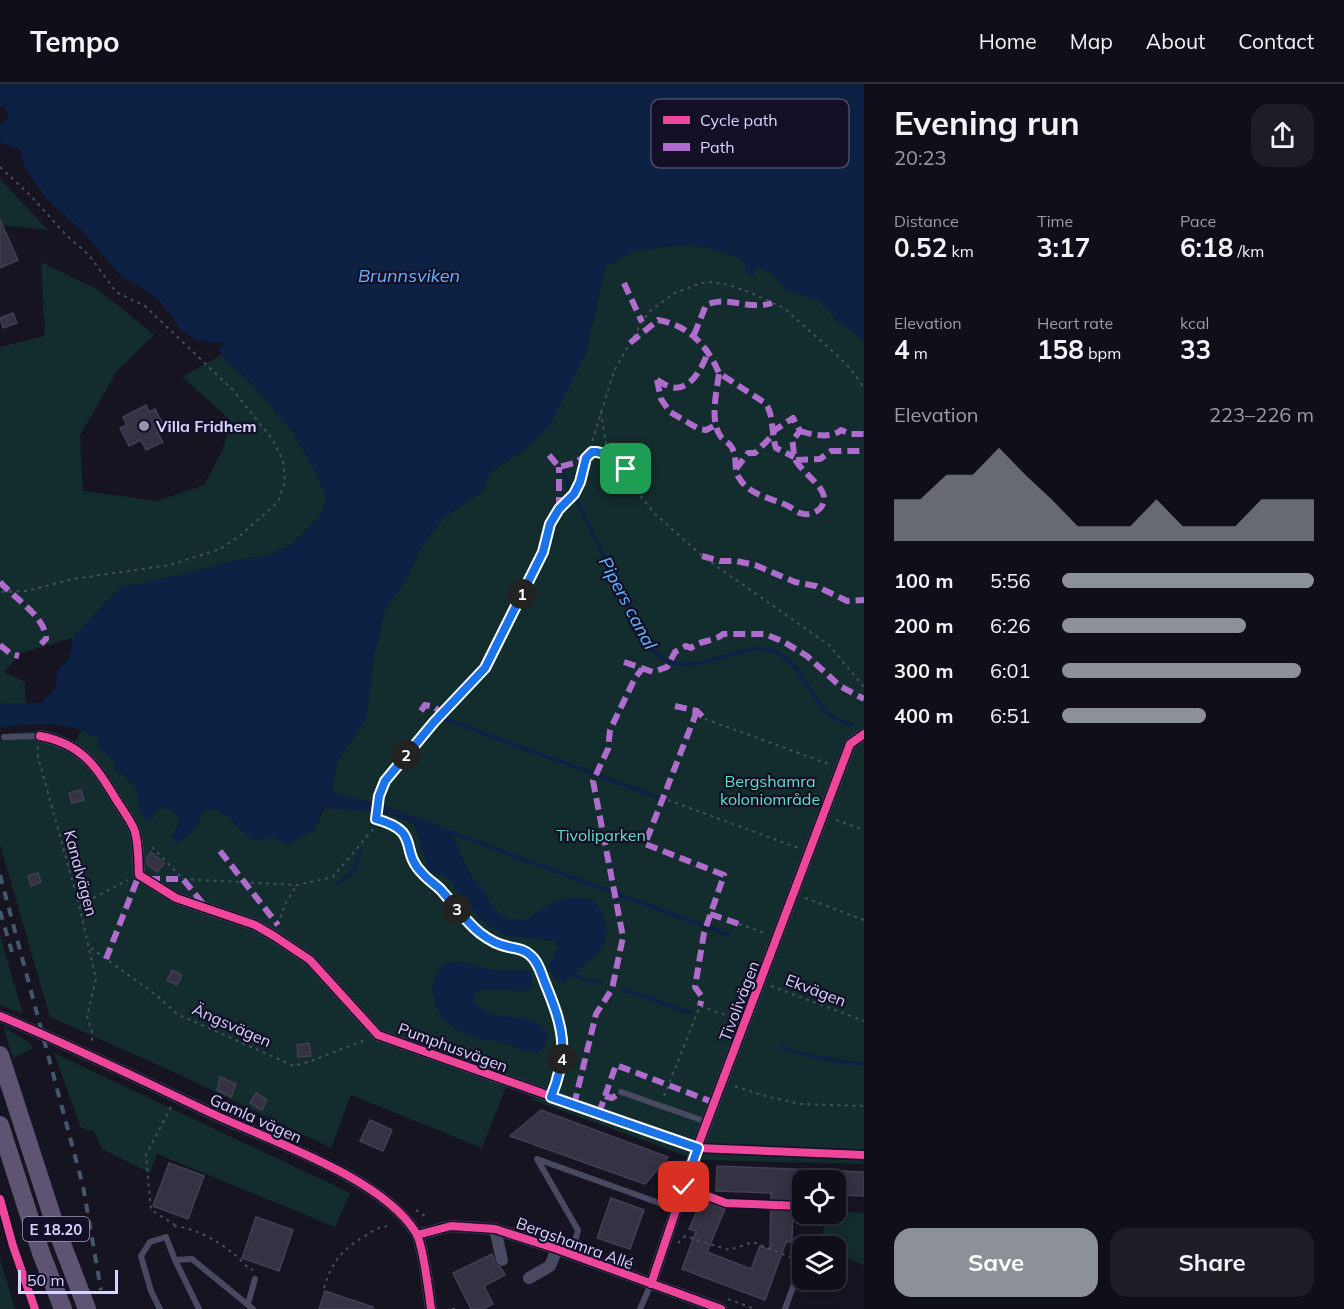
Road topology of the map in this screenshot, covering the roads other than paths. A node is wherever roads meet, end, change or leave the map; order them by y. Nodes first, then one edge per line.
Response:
1 (864, 734) edge
2 (40, 736) joint
3 (4, 737) dead end
4 (0, 1016) edge
5 (0, 1055) edge
6 (621, 1092) dead end
7 (707, 1122) junction
8 (0, 1125) edge
9 (698, 1148) junction
10 (676, 1209) junction
11 (495, 1228) junction
12 (417, 1235) junction
13 (557, 1249) junction
14 (572, 1254) junction
15 (176, 1260) junction
16 (502, 1260) dead end
17 (529, 1278) dead end
18 (255, 1280) road end
19 (651, 1284) junction
20 (792, 1290) edge
21 (250, 1306) edge
22 (63, 1309) edge
23 (87, 1309) edge
24 (160, 1309) edge
25 (199, 1309) edge
26 (431, 1309) edge
27 (640, 1309) edge
28 (721, 1309) edge
29 (785, 1309) edge

1 - 7 street, Tivolivägen
2 - 3 lane
2 - 9 street, Pumphusvägen
4 - 12 street, Gamla vägen
5 - 23 main road, E 18.20
6 - 7 lane
7 - 9 street, Tivolivägen
8 - 22 main road, E 18.20
9 - 10 street, Tivolivägen
10 - 14 lane
10 - 19 street, Tivolivägen
11 - 12 street, Bergshamra Allé
11 - 13 street, Bergshamra Allé
11 - 16 street
12 - 26 street, Gamla vägen
13 - 14 street, Bergshamra Allé
13 - 17 street
14 - 19 street, Bergshamra Allé
15 - 21 lane
15 - 24 lane
15 - 25 lane
18 - 21 lane
19 - 27 lane
19 - 28 street, Bergshamra Allé
20 - 29 lane

